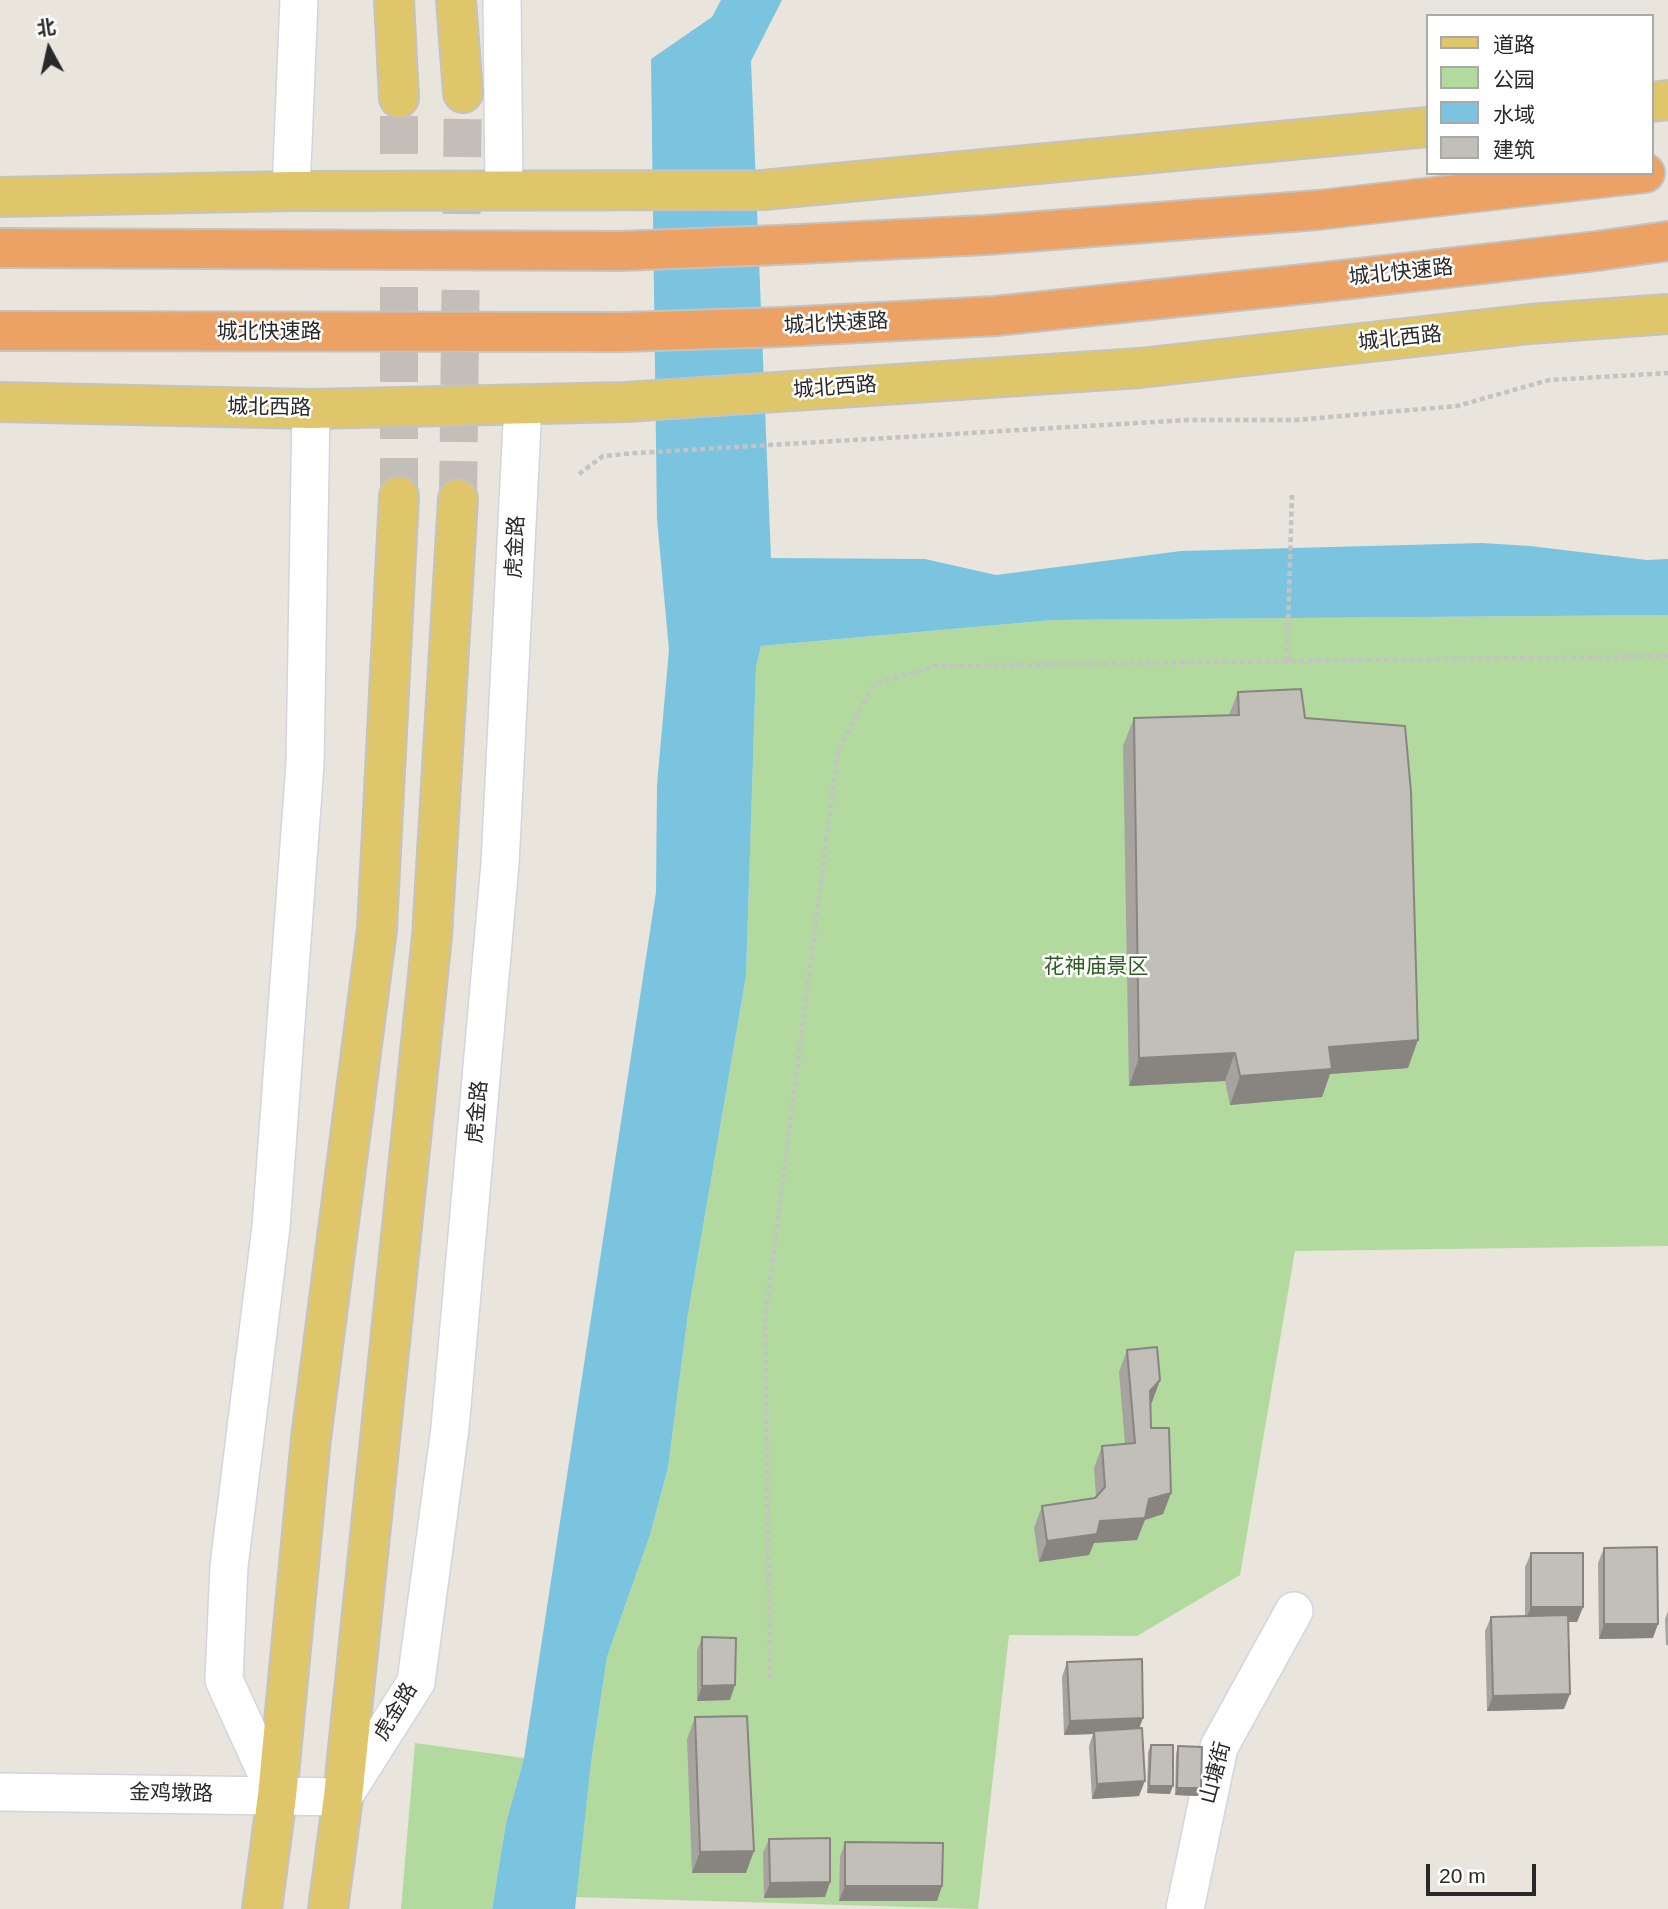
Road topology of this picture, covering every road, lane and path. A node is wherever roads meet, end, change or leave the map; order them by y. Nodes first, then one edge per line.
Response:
1 (299, 0) edge
2 (394, 0) edge
3 (456, 0) edge
4 (502, 0) edge
5 (463, 93) tunnel mouth
6 (399, 98) tunnel mouth
7 (1426, 127) edge
8 (1627, 175) edge
9 (504, 189) junction
10 (291, 191) junction
11 (0, 197) edge
12 (1668, 241) edge
13 (0, 248) edge
14 (1668, 250) edge
15 (1597, 251) junction
16 (1668, 314) edge
17 (0, 331) edge
18 (1668, 373) edge
19 (0, 402) edge
20 (523, 404) junction
21 (311, 409) junction
22 (579, 474) dead end
23 (1292, 495) dead end
24 (398, 496) tunnel mouth
25 (458, 499) tunnel mouth
26 (1668, 656) edge
27 (1287, 661) junction
28 (1294, 1611) dead end
29 (770, 1679) dead end
30 (0, 1793) edge
31 (277, 1796) junction
32 (343, 1797) junction
33 (262, 1909) edge
34 (328, 1909) edge
35 (1185, 1909) edge

1 - 10 street
2 - 6 main road
3 - 5 main road
4 - 9 street
7 - 9 main road
8 - 13 highway
9 - 10 main road
10 - 11 main road
12 - 15 highway, 城北快速路
14 - 15 highway
15 - 17 highway, 城北快速路
16 - 20 main road, 城北西路
18 - 22 path
19 - 21 main road, 城北西路
20 - 21 main road, 城北西路
20 - 32 street, 虎金路
21 - 31 street
23 - 27 path
24 - 31 main road
25 - 32 main road, 虎金路
26 - 27 path
27 - 29 path
28 - 35 street, 山塘街
30 - 31 street, 金鸡墩路
31 - 32 street, 金鸡墩路
31 - 33 main road
32 - 34 main road, 虎金路

